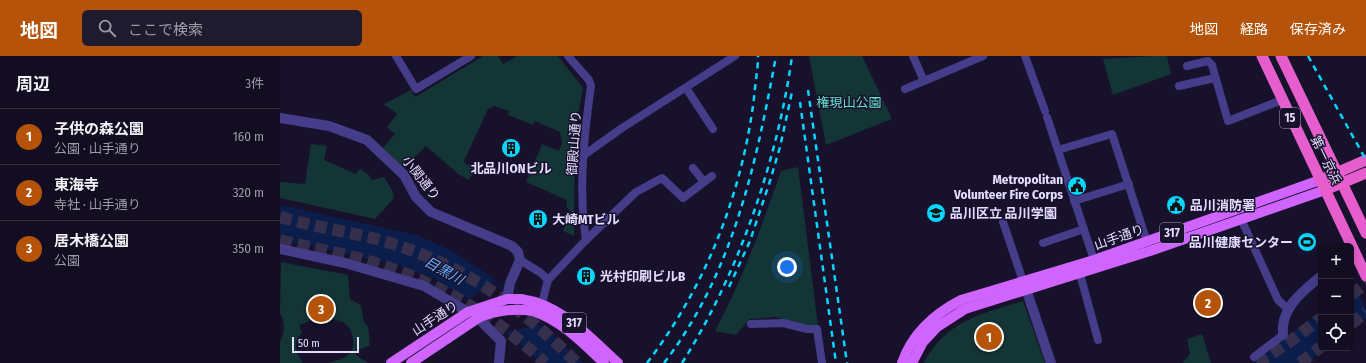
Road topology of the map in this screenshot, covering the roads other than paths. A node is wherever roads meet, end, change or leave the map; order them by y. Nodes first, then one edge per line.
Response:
1 (396, 56) edge
2 (471, 56) edge
3 (568, 56) edge
4 (735, 56) edge
5 (913, 56) edge
6 (983, 56) edge
7 (1025, 56) edge
8 (1262, 56) edge
9 (1281, 56) edge
10 (1187, 66) dead end
11 (1215, 78) junction
12 (924, 81) junction
13 (1179, 86) dead end
14 (686, 88) junction
15 (904, 89) dead end
16 (1282, 100) junction
17 (280, 118) edge
18 (713, 129) dead end
19 (1058, 150) junction
20 (584, 155) junction
21 (1366, 160) edge
22 (693, 168) dead end
23 (1336, 173) junction
24 (1366, 173) edge
25 (712, 176) dead end
26 (1320, 180) junction
27 (704, 182) junction
28 (1129, 184) junction
29 (1342, 184) junction
30 (1325, 190) junction
31 (1074, 201) junction
32 (1242, 219) junction
33 (1003, 222) dead end
34 (1084, 229) junction
35 (1366, 233) edge
36 (586, 240) junction
37 (1147, 242) junction
38 (1043, 243) dead end
39 (1349, 243) edge
40 (280, 250) edge
41 (1354, 254) edge
42 (520, 260) junction
43 (1094, 260) junction
44 (1080, 274) junction
45 (1366, 276) edge
46 (1318, 279) edge
47 (548, 280) junction
48 (1025, 285) junction
49 (507, 299) junction
50 (542, 303) junction
51 (1288, 309) junction
52 (468, 312) junction
53 (478, 318) junction
54 (751, 324) dead end
55 (1282, 335) joint
56 (1098, 340) dead end
57 (1254, 357) dead end
58 (391, 363) edge
59 (411, 363) edge
60 (499, 363) edge
61 (604, 363) edge
62 (618, 363) edge
63 (822, 363) edge
64 (902, 363) edge
65 (912, 363) edge
66 (1051, 363) edge

1 - 2 street
3 - 20 street, 御殿山通り
4 - 14 street
5 - 12 street
6 - 12 street
7 - 19 street
8 - 16 highway, 第一京浜 / 15
9 - 23 highway, 第一京浜 / 15
10 - 11 street
11 - 13 street
11 - 16 street
12 - 15 street
14 - 18 street
14 - 20 street
16 - 26 highway, 第一京浜 / 15
17 - 42 street, 小関通り
19 - 28 street
19 - 31 street
20 - 36 street, 御殿山通り
21 - 23 highway, 山手通り
22 - 27 street
23 - 26 highway, 山手通り
23 - 29 highway, 第一京浜 / 15
24 - 29 highway, 山手通り
25 - 27 street
26 - 30 highway, 第一京浜 / 15
26 - 37 main road, 山手通り / 317
27 - 36 street
28 - 31 street
28 - 37 street
29 - 30 highway, 山手通り
29 - 35 highway, 第一京浜 / 15
30 - 32 main road, 山手通り / 317
30 - 39 highway, 第一京浜 / 15
31 - 34 street
32 - 44 main road, 山手通り / 317
32 - 51 street
33 - 48 street
34 - 38 street
34 - 43 street
36 - 47 street
37 - 43 main road, 山手通り / 317
40 - 52 street
41 - 45 highway, 第一京浜 / 15
42 - 47 street
42 - 49 street
43 - 48 main road, 山手通り / 317
44 - 48 main road, 山手通り / 317
44 - 56 street
46 - 51 street
47 - 50 street
48 - 64 main road, 山手通り / 317
48 - 65 main road, 山手通り / 317
48 - 66 street
49 - 50 main road, 山手通り / 317, bridge
49 - 52 main road, 山手通り / 317, bridge
50 - 62 main road, 山手通り / 317
51 - 55 street
52 - 58 main road, 山手通り / 317
53 - 59 main road, 山手通り / 317
53 - 60 street
53 - 61 main road, 山手通り / 317, bridge
54 - 63 street
55 - 57 street

